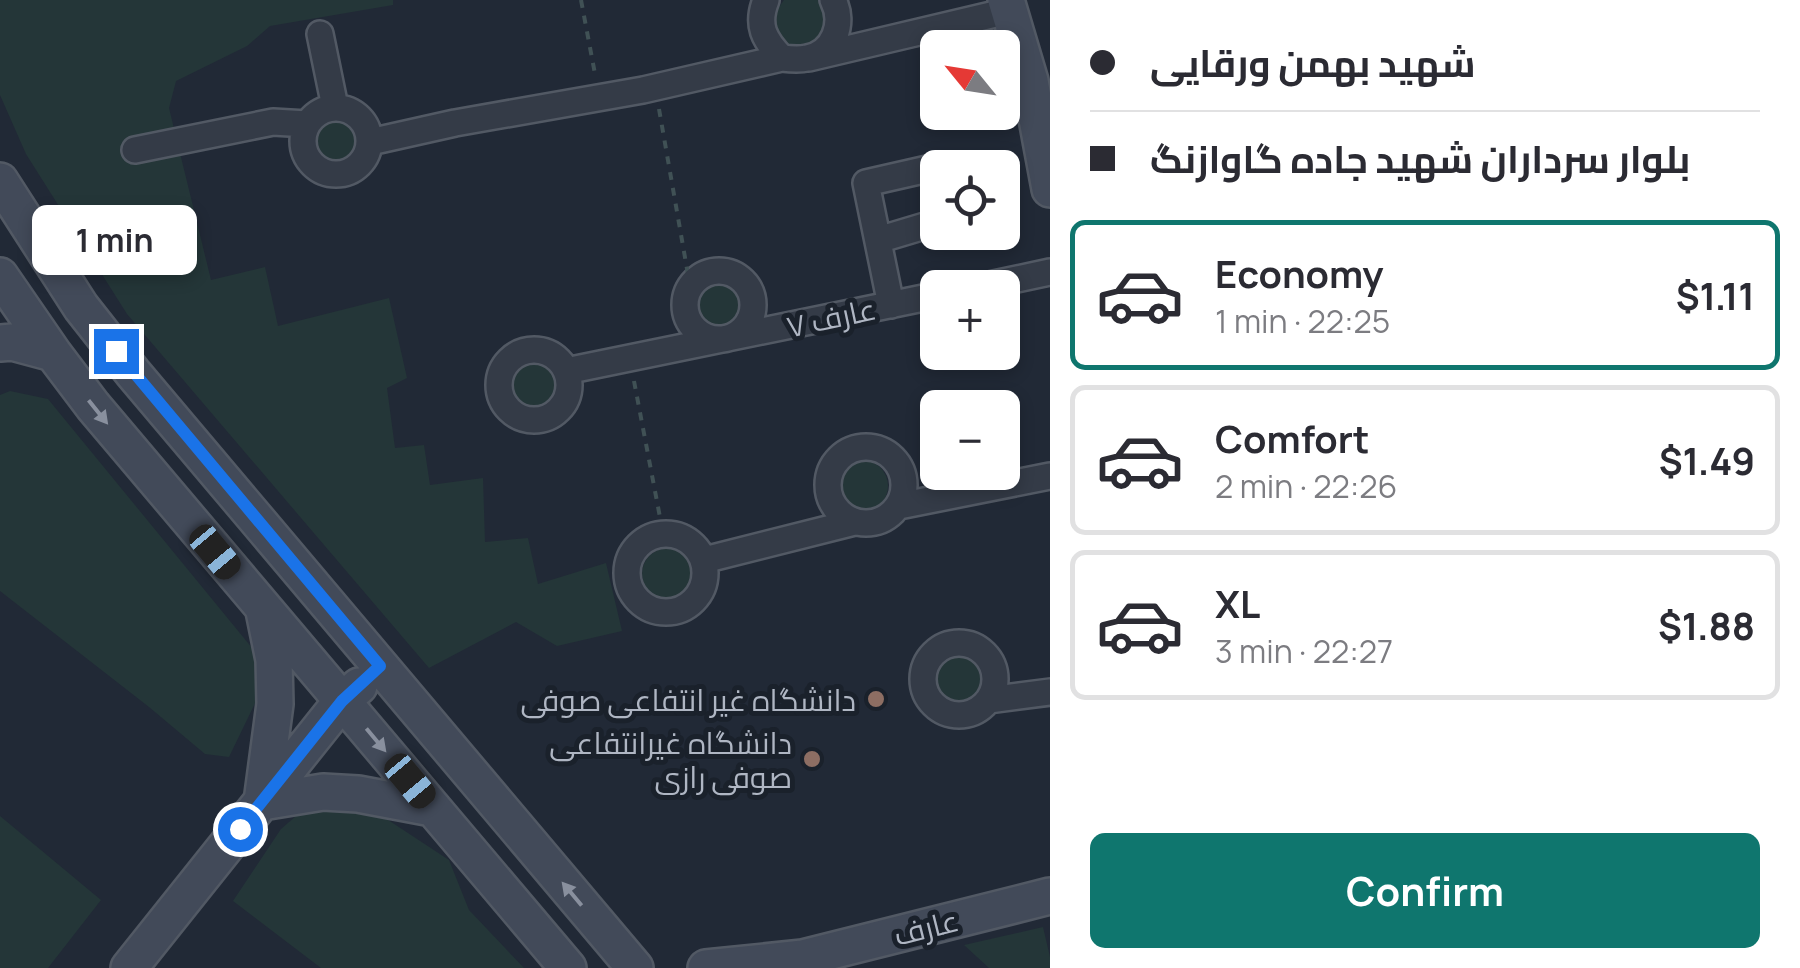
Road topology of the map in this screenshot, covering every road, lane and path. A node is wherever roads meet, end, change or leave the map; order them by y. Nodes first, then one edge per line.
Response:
1 (580, 0) edge
2 (766, 0) edge
3 (832, 0) edge
4 (1007, 6) edge
5 (320, 34) dead end
6 (782, 58) junction
7 (809, 58) junction
8 (1040, 79) edge
9 (656, 87) junction
10 (599, 98) junction
11 (335, 108) junction
12 (308, 124) junction
13 (370, 142) junction
14 (135, 150) dead end
15 (920, 171) edge
16 (0, 181) edge
17 (1050, 188) edge
18 (920, 227) edge
19 (878, 240) junction
20 (1050, 272) edge
21 (0, 276) edge
22 (1020, 278) edge
23 (690, 286) junction
24 (920, 299) edge
25 (892, 305) junction
26 (724, 340) junction
27 (0, 343) edge
28 (53, 353) junction
29 (630, 358) junction
30 (566, 372) dead end
31 (1050, 476) edge
32 (899, 506) junction
33 (855, 522) junction
34 (663, 533) junction
35 (704, 560) junction
36 (264, 610) junction
37 (380, 666) junction
38 (1050, 692) edge
39 (989, 700) dead end
40 (342, 701) junction
41 (262, 802) junction
42 (432, 808) junction
43 (1048, 904) edge
44 (626, 958) edge
45 (797, 963) edge
46 (129, 968) edge
47 (568, 968) edge
48 (664, 968) edge
49 (706, 968) edge

1 - 10 path
2 - 6 street
3 - 7 street
4 - 7 street
4 - 8 main road
5 - 11 street
6 - 7 street
6 - 9 street
8 - 17 main road
9 - 10 street
9 - 23 path
10 - 13 street
11 - 12 street
11 - 13 street
12 - 13 street
12 - 14 street
15 - 19 street
16 - 37 main road
18 - 19 street
19 - 25 street
20 - 22 street
21 - 28 main road
23 - 26 street
23 - 26 street
24 - 25 street, عارف ۷
25 - 26 street, عارف ۷
26 - 29 street, عارف ۷
27 - 28 main road
28 -> 36 main road
29 - 30 street, عارف ۷
29 - 34 path
31 - 32 street
32 - 33 street
32 - 33 street
33 - 35 street
34 - 35 street
34 - 35 street
36 - 40 main road
36 - 41 main road
37 - 40 main road
44 -> 37 main road
38 - 39 street
40 - 41 main road
40 -> 42 main road
41 - 42 main road
41 - 46 main road
42 - 47 main road
43 - 45 main road, عارف
44 - 48 main road
45 - 49 main road, عارف

